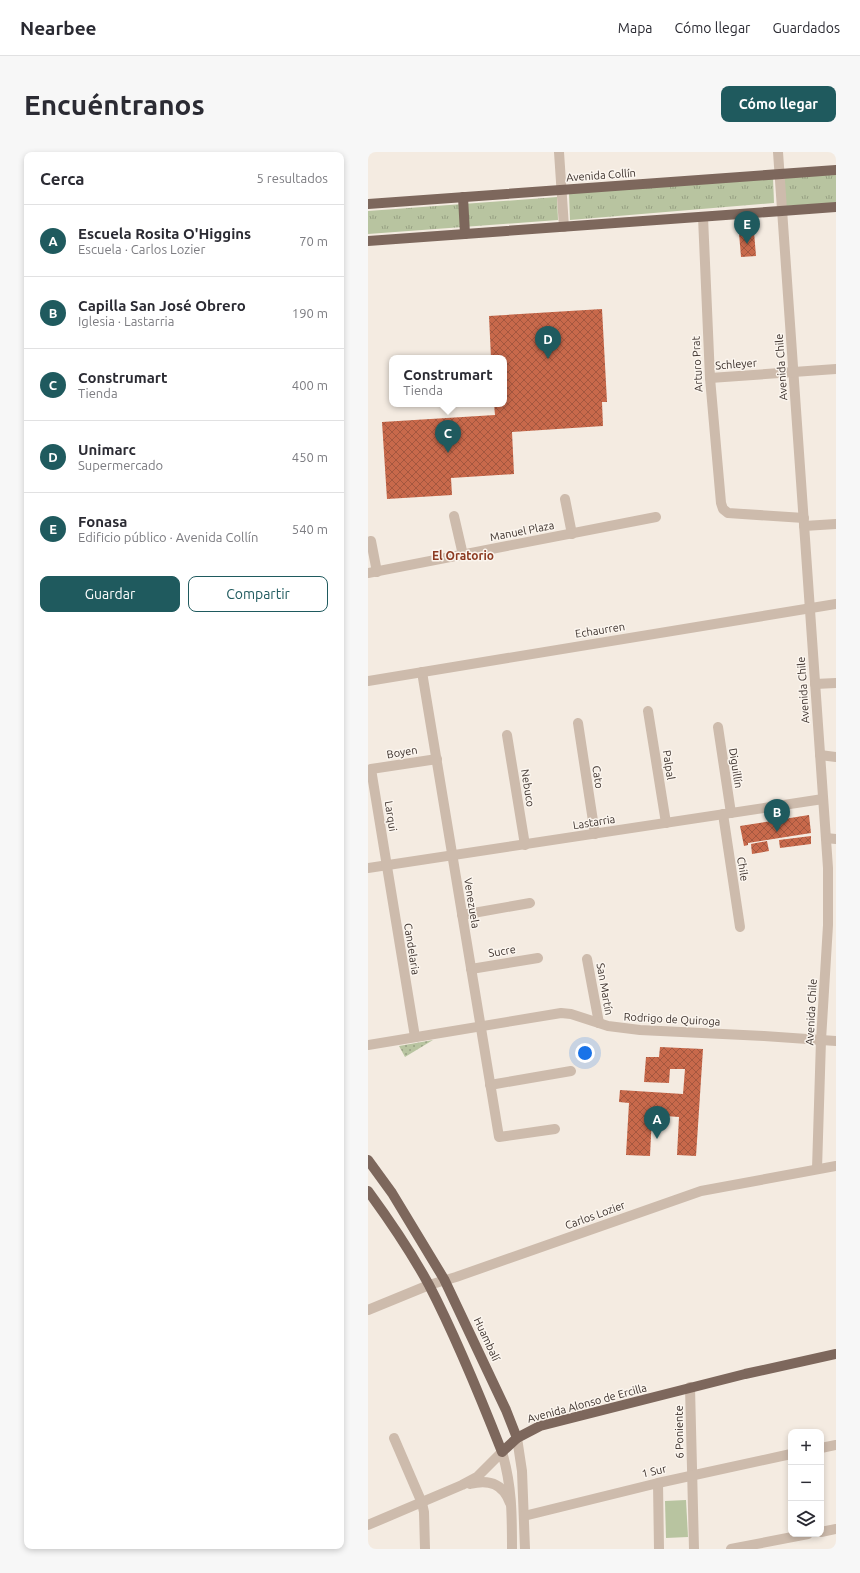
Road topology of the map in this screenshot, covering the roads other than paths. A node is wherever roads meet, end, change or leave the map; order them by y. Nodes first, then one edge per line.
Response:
1 (559, 152) edge
2 (778, 152) edge
3 (836, 170) edge
4 (780, 174) junction
5 (562, 190) junction
6 (463, 197) junction
7 (368, 204) edge
8 (836, 207) edge
9 (782, 211) junction
10 (703, 216) junction
11 (564, 227) junction
12 (465, 234) junction
13 (368, 241) edge
14 (836, 369) edge
15 (793, 372) junction
16 (710, 378) junction
17 (565, 499) dead end
18 (454, 516) dead end
19 (656, 517) dead end
20 (804, 522) junction
21 (836, 524) edge
22 (572, 534) junction
23 (371, 541) dead end
24 (463, 555) junction
25 (373, 573) edge
26 (836, 604) edge
27 (810, 608) junction
28 (422, 672) junction
29 (368, 681) edge
30 (836, 683) edge
31 (815, 684) junction
32 (648, 711) dead end
33 (578, 723) dead end
34 (718, 727) dead end
35 (507, 736) dead end
36 (820, 756) junction
37 (836, 757) edge
38 (437, 759) junction
39 (371, 769) joint
40 (823, 799) junction
41 (727, 814) junction
42 (666, 823) junction
43 (595, 834) junction
44 (831, 838) edge
45 (525, 845) junction
46 (452, 856) junction
47 (387, 866) junction
48 (368, 868) edge
49 (530, 903) dead end
50 (462, 914) junction
51 (740, 927) dead end
52 (538, 958) dead end
53 (588, 958) dead end
54 (471, 969) junction
55 (599, 1023) junction
56 (480, 1026) junction
57 (414, 1037) junction
58 (821, 1040) junction
59 (836, 1041) edge
60 (368, 1045) edge
61 (571, 1071) dead end
62 (490, 1085) junction
63 (555, 1129) dead end
64 (368, 1160) edge
65 (836, 1166) edge
66 (817, 1169) junction
67 (368, 1191) edge
68 (444, 1279) junction
69 (429, 1285) junction
70 (368, 1310) edge
71 (836, 1354) edge
72 (690, 1387) junction
73 (394, 1438) dead end
74 (517, 1438) junction
75 (836, 1445) edge
76 (824, 1447) edge
77 (502, 1452) junction
78 (788, 1455) edge
79 (692, 1475) junction
80 (658, 1483) junction
81 (462, 1485) junction
82 (422, 1503) junction
83 (512, 1509) junction
84 (524, 1516) junction
85 (368, 1525) edge
86 (836, 1529) edge
87 (824, 1531) edge
88 (797, 1537) edge
89 (769, 1545) edge
90 (425, 1549) edge
91 (512, 1549) edge
92 (525, 1549) edge
93 (659, 1549) edge
94 (694, 1549) edge
95 (731, 1549) edge

1 - 5 street
2 - 4 street, Avenida Chile
3 - 4 main road, Avenida Collín
4 - 5 main road, Avenida Collín
4 - 9 street, Avenida Chile
5 - 6 main road, Avenida Collín
5 - 11 street
6 - 7 main road, Avenida Collín
6 - 12 main road
8 - 9 main road
9 - 10 main road
9 - 15 street, Avenida Chile
10 - 11 main road
10 - 16 street, Arturo Prat
11 - 12 main road
12 - 13 main road
14 - 15 street, Schleyer
15 - 16 street, Schleyer
15 - 20 street, Avenida Chile
16 - 20 street, Arturo Prat
17 - 22 street
18 - 24 street
19 - 22 street, Manuel Plaza
20 - 21 street
20 - 27 street, Avenida Chile
22 - 24 street, Manuel Plaza
23 - 25 street
24 - 25 street, Manuel Plaza
26 - 27 street, Echaurren
27 - 28 street, Echaurren
27 - 31 street, Avenida Chile
28 - 29 street, Echaurren
28 - 38 street, Venezuela
30 - 31 street
31 - 36 street, Avenida Chile
32 - 42 street, Palpal
33 - 43 street, Cato
34 - 41 street, Diguillín
35 - 45 street, Nebuco
36 - 37 street
36 - 40 street, Avenida Chile
38 - 39 street, Boyen
38 - 46 street, Venezuela
39 - 47 street, Larqui
40 - 41 street, Lastarria
40 - 44 street, Avenida Chile
41 - 42 street, Lastarria
41 - 51 street, Chile
42 - 43 street, Lastarria
43 - 45 street, Lastarria
44 - 58 street, Avenida Chile
45 - 46 street, Lastarria
46 - 47 street, Lastarria
46 - 50 street, Venezuela
47 - 48 street, Lastarria
47 - 57 street, Candelaria
49 - 50 street
50 - 54 street, Venezuela
52 - 54 street, Sucre
53 - 55 street, San Martín
54 - 56 street, Venezuela
55 - 56 street, Rodrigo de Quiroga
55 - 58 street, Rodrigo de Quiroga
56 - 57 street, Rodrigo de Quiroga
56 - 62 street, Venezuela
57 - 60 street, Rodrigo de Quiroga
58 - 59 street, Rodrigo de Quiroga
58 - 66 street, Avenida Chile
61 - 62 street
62 - 63 street, Venezuela
64 - 68 main road, Huambalí
65 - 66 street, Carlos Lozier
66 - 68 street, Carlos Lozier
67 - 69 main road
68 - 69 street, Carlos Lozier
68 - 74 main road, Huambalí
69 - 70 street, Carlos Lozier
69 - 77 main road
71 - 72 main road, Avenida Alonso de Ercilla
72 - 74 main road, Avenida Alonso de Ercilla
72 - 79 street, 6 Poniente
73 - 82 street
74 - 77 main road, Avenida Alonso de Ercilla
74 - 84 street, Huambalí
75 - 76 street
77 - 81 street, Avenida Alonso de Ercilla
77 - 83 street
78 - 79 street, 1 Sur
79 - 80 street, 1 Sur
79 - 94 street, 6 Poniente
80 - 84 street, 1 Sur
80 - 93 street
81 - 82 street, Avenida Alonso de Ercilla
81 - 83 street
82 - 85 street, Avenida Alonso de Ercilla
82 - 90 street
83 - 91 street
84 - 92 street, Huambalí
86 - 87 street
88 - 89 street
89 - 95 street

